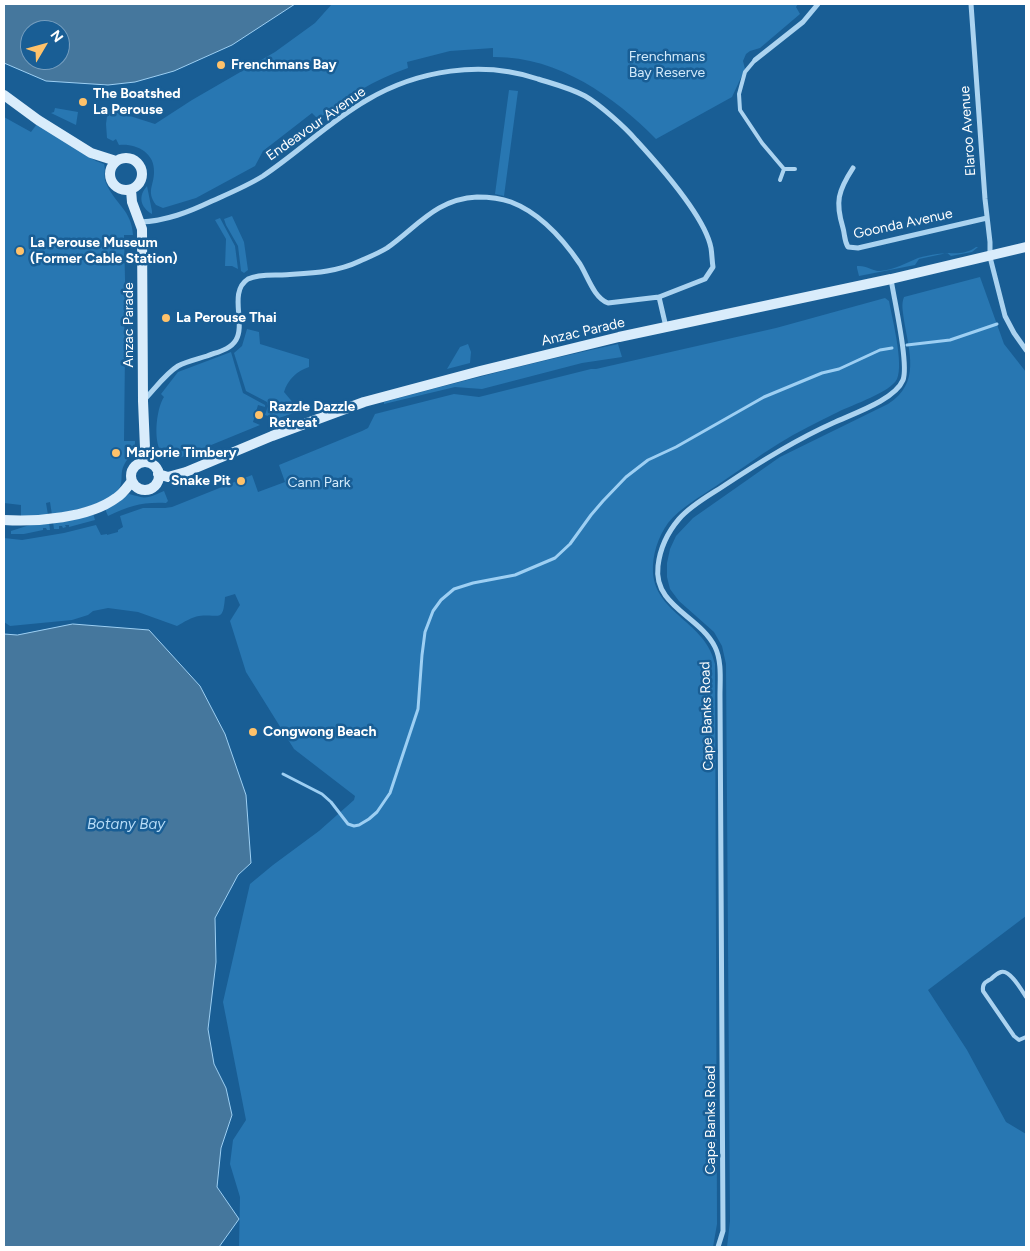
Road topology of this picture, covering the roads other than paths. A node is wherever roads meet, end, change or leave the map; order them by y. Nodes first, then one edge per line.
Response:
1 (818, 4) edge
2 (971, 4) edge
3 (755, 60) joint
4 (4, 95) edge
5 (116, 162) junction
6 (795, 168) dead end
7 (853, 168) dead end
8 (784, 169) junction
9 (780, 180) dead end
10 (131, 190) junction
11 (986, 218) junction
12 (140, 222) junction
13 (1026, 247) edge
14 (990, 257) junction
15 (890, 279) junction
16 (659, 297) junction
17 (666, 327) junction
18 (1026, 350) edge
19 (143, 401) junction
20 (143, 462) junction
21 (158, 474) junction
22 (132, 481) junction
23 (4, 520) edge
24 (1026, 997) edge
25 (1026, 1037) edge
26 (718, 1247) edge

1 - 3 street
2 - 11 street, Elaroo Avenue
3 - 8 lane
4 - 5 main road
5 - 10 main road
5 - 10 main road
6 - 8 lane
7 - 11 street, Goonda Avenue
8 - 9 lane
10 - 12 main road, Anzac Parade
11 - 14 street, Elaroo Avenue
12 - 16 street, Endeavour Avenue
12 - 19 main road, Anzac Parade
13 - 14 main road, Anzac Parade
14 - 15 main road, Anzac Parade
14 - 18 street, Elaroo Avenue
15 - 17 main road, Anzac Parade
15 - 26 street, Cape Banks Road
16 - 17 street
16 - 19 street, Endeavour Avenue
17 - 21 main road, Anzac Parade
19 - 20 main road, Anzac Parade
20 - 21 main road
20 - 22 main road
21 - 22 main road
22 - 23 main road
24 - 25 lane

